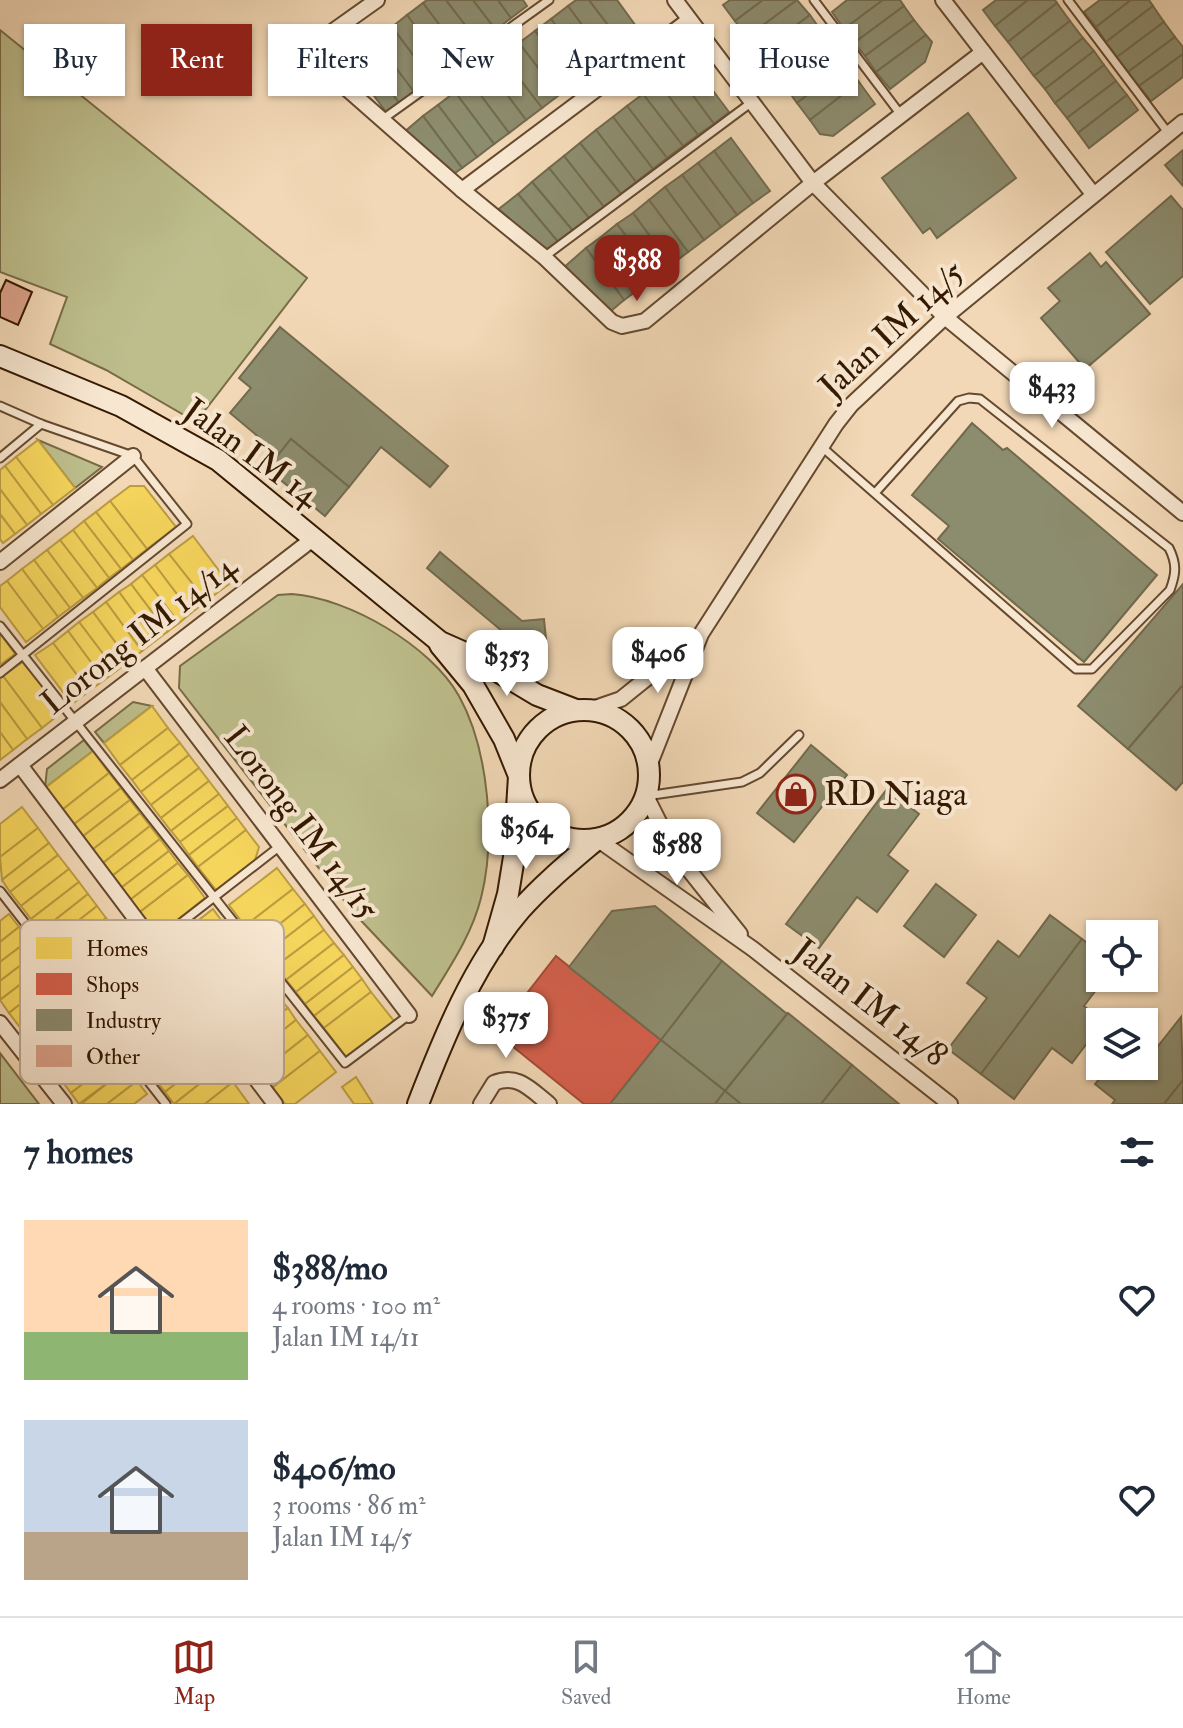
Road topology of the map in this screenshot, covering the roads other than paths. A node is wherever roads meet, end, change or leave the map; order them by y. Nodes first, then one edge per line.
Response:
1 (377, 0) edge
2 (549, 0) edge
3 (675, 0) edge
4 (814, 0) edge
5 (943, 0) edge
6 (1068, 0) edge
7 (689, 20) junction
8 (983, 52) junction
9 (752, 102) junction
10 (901, 115) junction
11 (383, 119) junction
12 (1183, 122) edge
13 (1169, 134) junction
14 (813, 183) junction
15 (462, 190) junction
16 (1093, 194) junction
17 (544, 257) junction
18 (945, 317) junction
19 (0, 356) edge
20 (0, 406) edge
21 (41, 424) junction
22 (822, 447) junction
23 (133, 456) junction
24 (0, 458) edge
25 (875, 493) junction
26 (1183, 513) edge
27 (314, 538) junction
28 (0, 562) edge
29 (0, 626) edge
30 (701, 634) junction
31 (440, 642) junction
32 (23, 655) junction
33 (145, 668) junction
34 (0, 673) edge
35 (582, 710) junction
36 (76, 721) junction
37 (799, 735) dead end
38 (20, 765) junction
39 (649, 766) junction
40 (519, 776) junction
41 (0, 780) edge
42 (646, 796) junction
43 (597, 839) junction
44 (280, 846) junction
45 (0, 891) edge
46 (215, 897) junction
47 (23, 920) edge
48 (136, 920) edge
49 (185, 920) edge
50 (233, 920) edge
51 (493, 947) junction
52 (753, 949) junction
53 (284, 985) edge
54 (409, 1015) joint
55 (0, 1023) edge
56 (20, 1048) edge
57 (48, 1084) edge
58 (150, 1084) edge
59 (260, 1084) edge
60 (64, 1104) edge
61 (166, 1104) edge
62 (275, 1104) edge
63 (418, 1104) edge
64 (481, 1104) edge
65 (549, 1104) edge
66 (950, 1104) edge

1 - 11 street
2 - 11 lane
3 - 7 street
4 - 10 lane
5 - 8 street
6 - 13 lane
7 - 9 street
7 - 15 street
8 - 10 street
8 - 16 street
9 - 14 street
9 - 17 lane
10 - 14 street
11 - 15 street
12 - 13 street, Jalan IM 14/5
13 - 16 street, Jalan IM 14/5
14 - 17 street
14 - 18 street
15 - 17 street
16 - 18 street, Jalan IM 14/5
18 - 22 street, Jalan IM 14/5
18 - 26 street
19 - 27 street, Jalan IM 14
20 - 21 lane
21 - 23 lane
21 - 24 lane
22 - 25 lane
22 - 30 street, Jalan IM 14/5
23 - 28 street
23 - 32 lane
25 - 25 lane
27 - 31 street, Jalan IM 14
27 - 33 street, Lorong IM 14/14
29 - 32 lane
30 - 35 street
30 - 39 street
31 - 35 street
31 - 40 street
32 - 34 lane
32 - 36 lane
33 - 36 street, Lorong IM 14/14
33 - 44 street, Lorong IM 14/15
35 - 39 street
35 - 40 street
36 - 38 street, Lorong IM 14/14
36 - 46 lane
37 - 42 lane
38 - 41 street, Lorong IM 14/14
38 - 48 street
39 - 42 street
40 - 43 street
40 - 51 street
42 - 43 street
42 - 52 street, Jalan IM 14/8
43 - 51 street
43 - 52 street, Jalan IM 14/8
44 - 46 lane
44 - 54 street, Lorong IM 14/15
45 - 47 lane
46 - 49 lane
46 - 50 lane
51 - 63 street
52 - 66 street, Jalan IM 14/8
53 - 54 lane
55 - 56 street
57 - 60 street
58 - 61 lane
59 - 62 street
64 - 65 street

